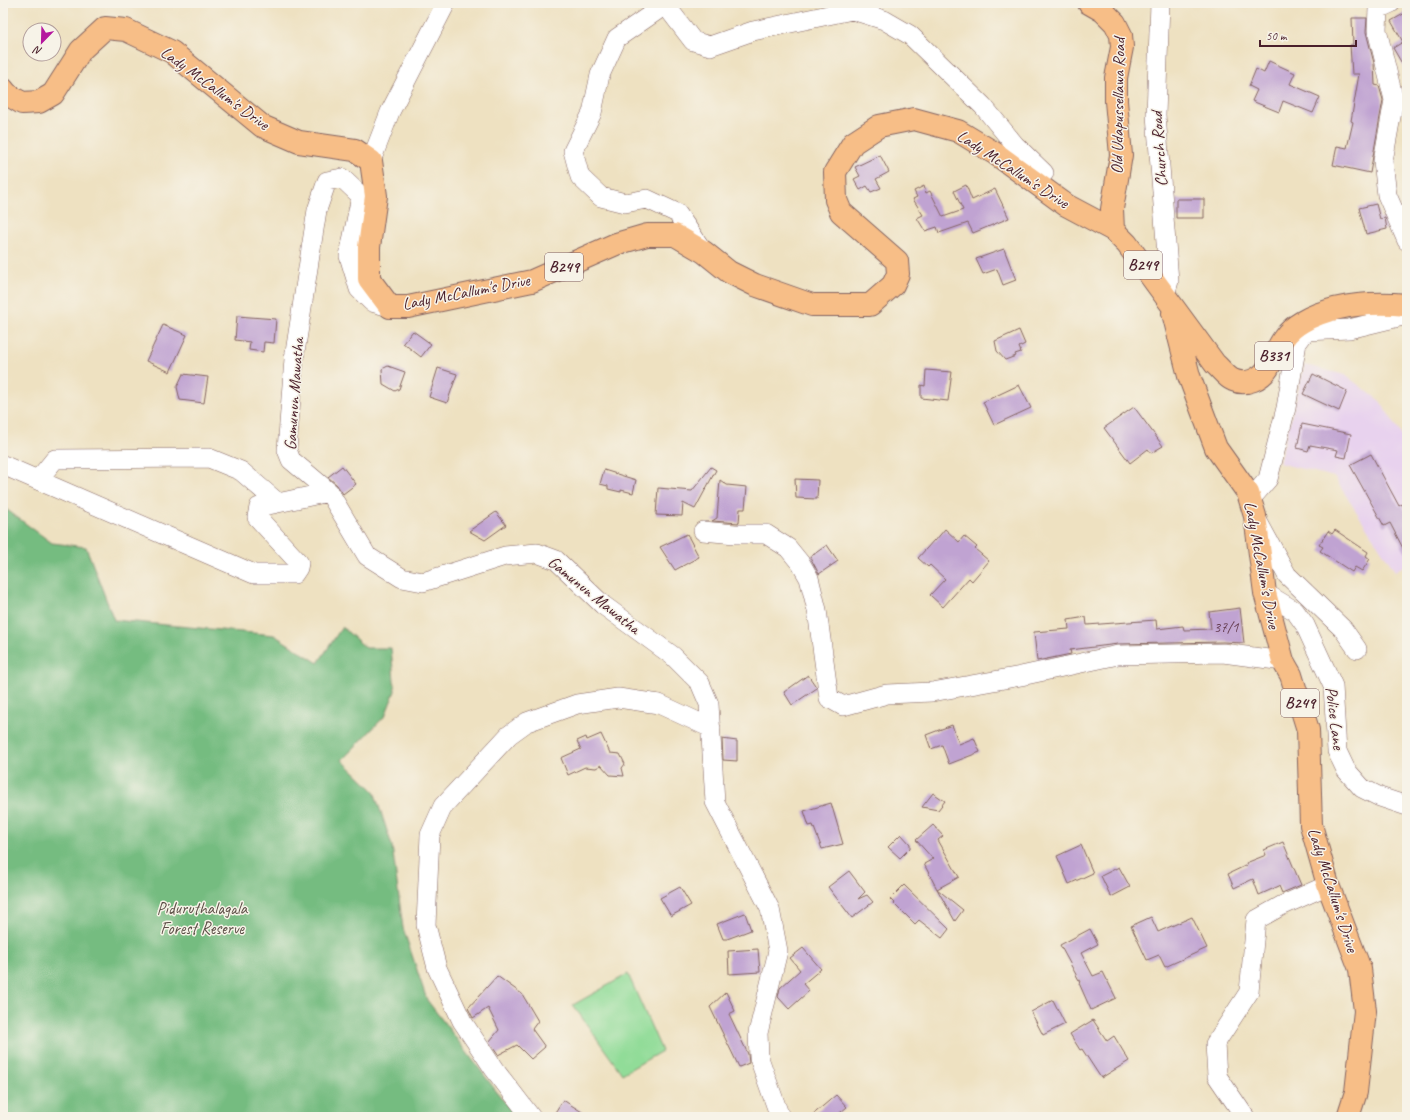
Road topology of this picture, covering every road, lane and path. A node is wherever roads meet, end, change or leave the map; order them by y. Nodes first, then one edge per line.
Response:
1 (446, 3) edge
2 (1160, 3) edge
3 (1391, 3) edge
4 (664, 4) edge
5 (1097, 6) edge
6 (3, 90) edge
7 (370, 161) junction
8 (1044, 173) dead end
9 (1114, 199) junction
10 (1088, 217) junction
11 (1112, 230) junction
12 (1407, 241) edge
13 (704, 252) junction
14 (1168, 299) junction
15 (1407, 304) edge
16 (390, 307) junction
17 (1407, 315) edge
18 (3, 465) edge
19 (38, 480) junction
20 (329, 492) junction
21 (1248, 493) junction
22 (276, 502) junction
23 (1255, 516) junction
24 (703, 531) dead end
25 (1265, 593) junction
26 (1357, 649) dead end
27 (1283, 661) junction
28 (711, 728) junction
29 (1407, 806) edge
30 (1328, 885) junction
31 (531, 1117) edge
32 (780, 1117) edge
33 (1245, 1117) edge
34 (1348, 1117) edge

1 - 7 street
2 - 14 street, Church Road
3 - 12 street
4 - 8 street
4 - 13 street
5 - 9 main road, Old Udapussellawa Road
6 - 7 main road, Lady McCallum's Drive
7 - 16 main road, Lady McCallum's Drive
9 - 10 main road, Old Udapussellawa Road
9 - 11 main road, Old Udapussellawa Road
10 - 11 main road, Lady McCallum's Drive / B249
10 - 13 main road, Lady McCallum's Drive / B249
11 - 14 main road, Lady McCallum's Drive / B249
13 - 16 main road, Lady McCallum's Drive / B249
14 - 15 main road, B331
14 - 21 main road, Lady McCallum's Drive / B249
16 - 20 street, Gamunun Mawatha
17 - 21 street
18 - 19 street
19 - 22 street
19 - 22 street
20 - 22 street
20 - 28 street, Gamunun Mawatha
21 - 23 main road, Lady McCallum's Drive / B249
23 - 25 main road, Lady McCallum's Drive / B249
23 - 26 street
24 - 27 street
25 - 27 main road, Lady McCallum's Drive / B249
25 - 29 street, Police Lane
27 - 30 main road, Lady McCallum's Drive / B249
28 - 31 street
28 - 32 street, Gamunun Mawatha
30 - 33 street
30 - 34 main road, Lady McCallum's Drive / B249

